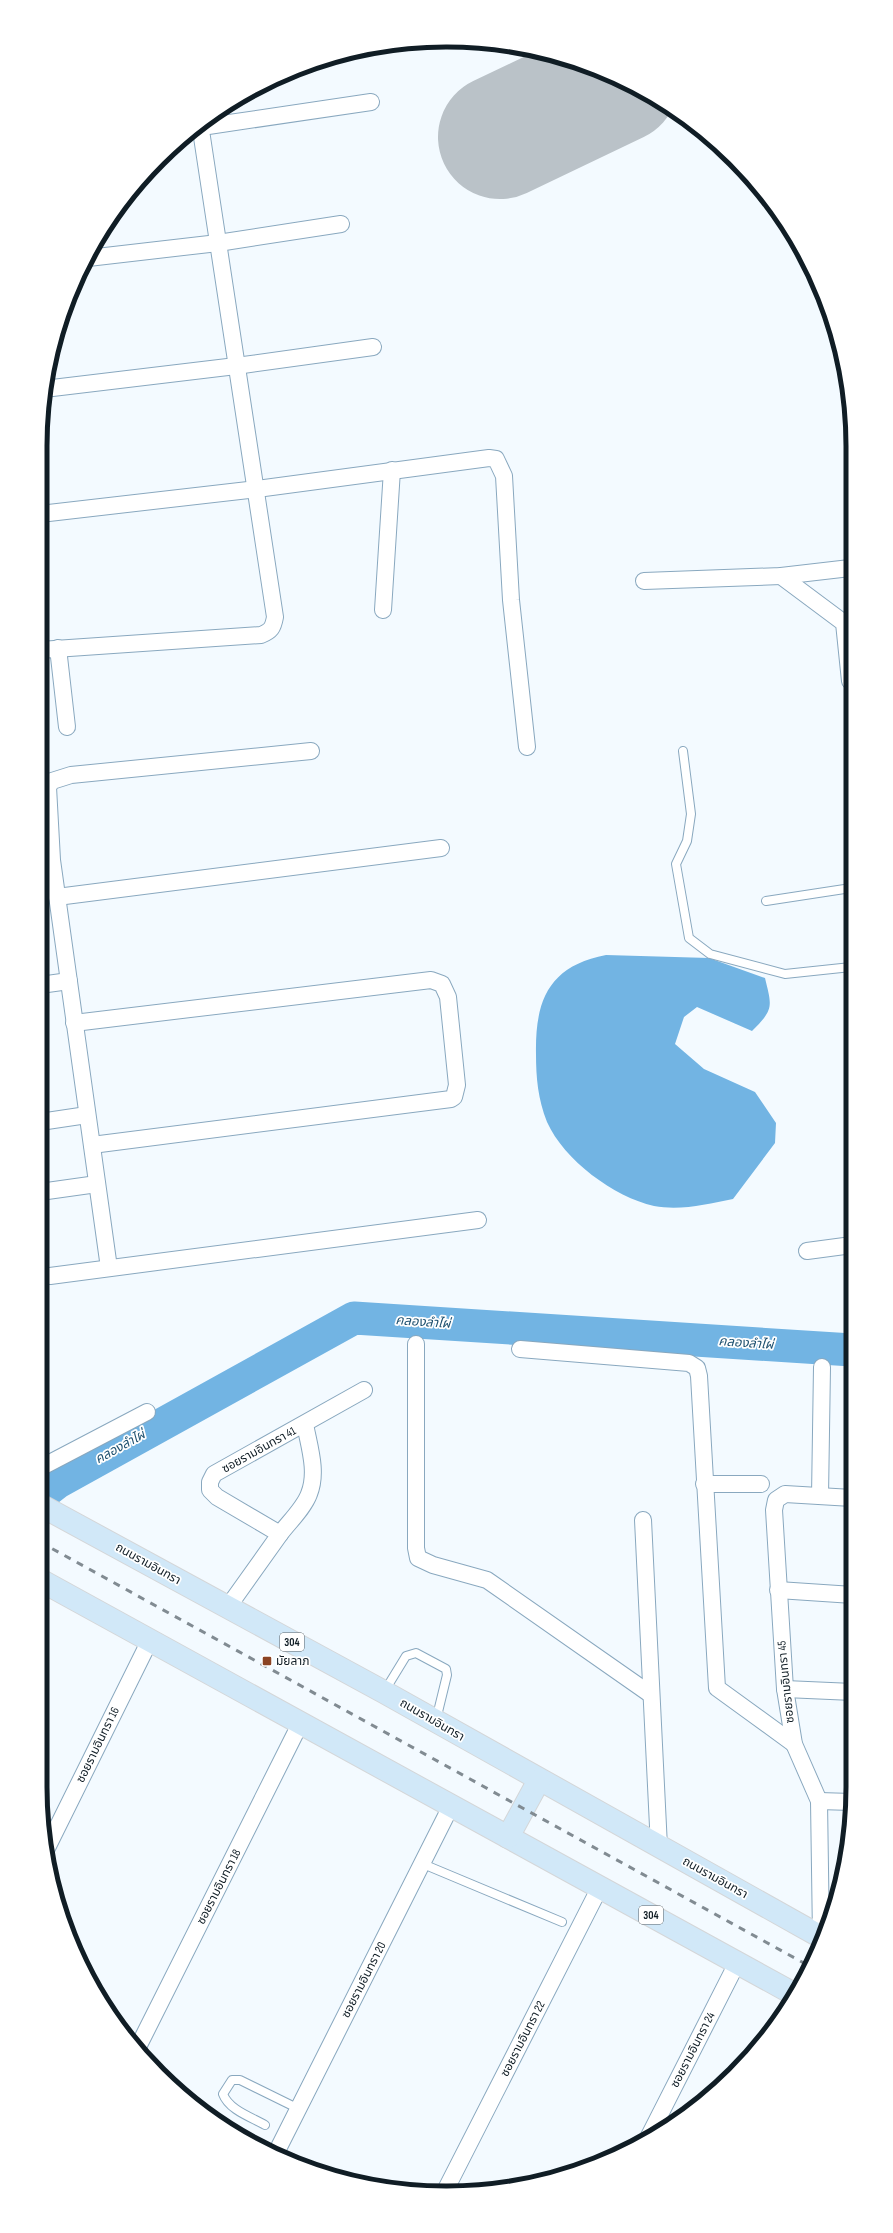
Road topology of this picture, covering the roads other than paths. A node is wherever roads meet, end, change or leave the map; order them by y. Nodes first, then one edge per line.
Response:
1 (371, 102) dead end
2 (211, 124) edge
3 (199, 133) edge
4 (341, 224) dead end
5 (218, 243) junction
6 (95, 257) edge
7 (373, 347) dead end
8 (236, 366) junction
9 (51, 388) edge
10 (392, 470) junction
11 (257, 489) junction
12 (47, 513) edge
13 (846, 568) edge
14 (781, 576) junction
15 (644, 581) dead end
16 (383, 610) dead end
17 (846, 618) edge
18 (58, 648) junction
19 (47, 649) edge
20 (67, 727) dead end
21 (527, 747) dead end
22 (310, 751) dead end
23 (683, 751) dead end
24 (47, 824) edge
25 (441, 848) dead end
26 (47, 864) edge
27 (846, 889) edge
28 (57, 897) junction
29 (766, 901) dead end
30 (846, 968) edge
31 (69, 981) junction
32 (47, 984) edge
33 (74, 1024) junction
34 (87, 1115) junction
35 (47, 1121) edge
36 (92, 1145) junction
37 (97, 1184) junction
38 (47, 1191) edge
39 (478, 1220) dead end
40 (846, 1247) edge
41 (807, 1251) dead end
42 (110, 1268) junction
43 (50, 1276) dead end
44 (416, 1344) dead end
45 (520, 1349) dead end
46 (822, 1367) dead end
47 (364, 1390) dead end
48 (148, 1412) dead end
49 (305, 1424) junction
50 (47, 1464) edge
51 (704, 1484) junction
52 (761, 1484) dead end
53 (820, 1496) junction
54 (846, 1498) edge
55 (47, 1509) edge
56 (643, 1520) dead end
57 (280, 1534) junction
58 (47, 1584) edge
59 (778, 1590) junction
60 (846, 1595) edge
61 (228, 1607) junction
62 (150, 1640) junction
63 (785, 1689) junction
64 (384, 1692) junction
65 (846, 1692) edge
66 (650, 1694) junction
67 (436, 1722) junction
68 (300, 1724) junction
69 (794, 1744) junction
70 (539, 1780) junction
71 (819, 1801) junction
72 (845, 1802) edge
73 (451, 1806) junction
74 (508, 1837) junction
75 (50, 1841) edge
76 (659, 1847) junction
77 (423, 1864) junction
78 (600, 1887) junction
79 (562, 1922) dead end
80 (822, 1924) edge
81 (817, 1935) edge
82 (737, 1963) junction
83 (789, 1991) edge
84 (140, 2043) edge
85 (299, 2109) junction
86 (265, 2125) dead end
87 (653, 2128) edge
88 (278, 2149) edge
89 (448, 2186) edge

1 - 2 street
3 - 5 street
4 - 5 street
5 - 6 street
5 - 8 street
7 - 8 street
8 - 9 street
8 - 11 street
10 - 11 street
10 - 16 street
10 - 21 street
11 - 12 street
11 - 18 street
13 - 14 street
14 - 15 street
14 - 17 street
18 - 19 street
18 - 20 street
22 - 24 street
23 - 30 lane
25 - 28 street
26 - 28 street
27 - 29 lane
28 - 31 street
31 - 32 street
31 - 33 street
33 - 34 street
33 - 36 street
34 - 35 street
34 - 36 street
36 - 37 street
37 - 38 street
37 - 42 street
39 - 42 street
40 - 41 street
42 - 43 street
44 - 66 street
45 - 51 street
46 - 53 street
47 - 49 street, ซอยรามอินทรา 41
48 - 50 street
49 - 57 street
49 - 57 street, ซอยรามอินทรา 41
51 - 52 street
51 - 69 street
53 - 54 street, ซอยรามอินทรา 45
53 - 59 street, ซอยรามอินทรา 45
55 - 61 main road, ถนนรามอินทรา / 304
56 - 66 street
57 - 61 street
58 - 62 main road, 304
59 - 60 street
59 - 63 street, ซอยรามอินทรา 45
61 - 64 main road, ถนนรามอินทรา / 304
62 - 68 main road, 304
62 - 75 street, ซอยรามอินทรา 16
63 - 65 street
63 - 69 street, ซอยรามอินทรา 45
64 - 67 main road, ถนนรามอินทรา / 304
64 - 67 lane
66 - 76 street
67 - 70 main road, ถนนรามอินทรา / 304
68 - 73 main road, 304
68 - 84 street, ซอยรามอินทรา 18
69 - 71 street, ซอยรามอินทรา 45
70 - 74 main road
70 - 76 main road, ถนนรามอินทรา / 304
71 - 72 street
71 - 80 street, ซอยรามอินทรา 45
73 - 74 main road, 304
73 - 77 street, ซอยรามอินทรา 20
74 - 78 main road, 304
76 - 81 main road, ถนนรามอินทรา / 304
77 - 79 lane
77 - 85 street, ซอยรามอินทรา 20
78 - 82 main road, 304
78 - 89 street, ซอยรามอินทรา 22
82 - 83 main road, 304
82 - 87 street, ซอยรามอินทรา 24
85 - 86 lane
85 - 88 street, ซอยรามอินทรา 20

